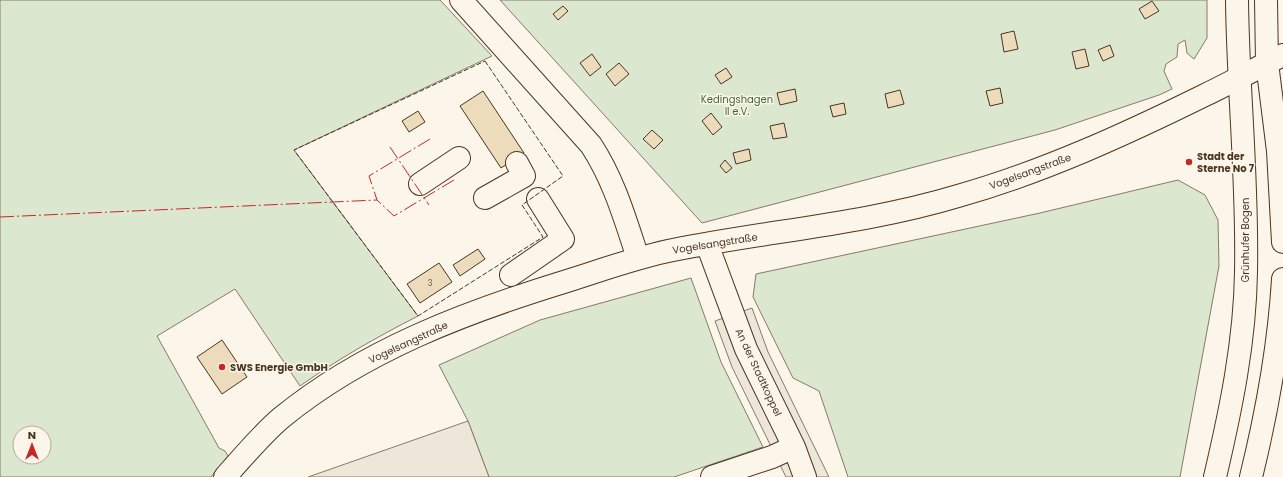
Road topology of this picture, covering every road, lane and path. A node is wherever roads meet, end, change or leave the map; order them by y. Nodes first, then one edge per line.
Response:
1 (461, 0) edge
2 (1237, 0) edge
3 (1266, 0) edge
4 (1275, 59) edge
5 (1240, 78) junction
6 (458, 158) dead end
7 (517, 163) dead end
8 (420, 184) dead end
9 (485, 198) dead end
10 (538, 199) dead end
11 (1283, 242) edge
12 (707, 244) junction
13 (638, 258) junction
14 (1283, 279) edge
15 (520, 295) junction
16 (1282, 311) edge
17 (794, 446) junction
18 (225, 477) edge
19 (712, 477) edge
20 (805, 477) edge
21 (1215, 477) edge
22 (1251, 477) edge

1 - 13 street
2 - 5 street, Grünhufer Bogen
3 - 4 street
4 - 5 street, Vogelsangstraße
4 - 11 street
5 - 12 street, Vogelsangstraße
5 - 21 street, Grünhufer Bogen
6 - 8 street
7 - 9 street
10 - 15 street
12 - 13 street, Vogelsangstraße
12 - 17 street, An der Stadtkoppel
13 - 15 street, Vogelsangstraße
14 - 16 street
15 - 18 street, Vogelsangstraße
16 - 22 street
17 - 19 street
17 - 20 street, An der Stadtkoppel

